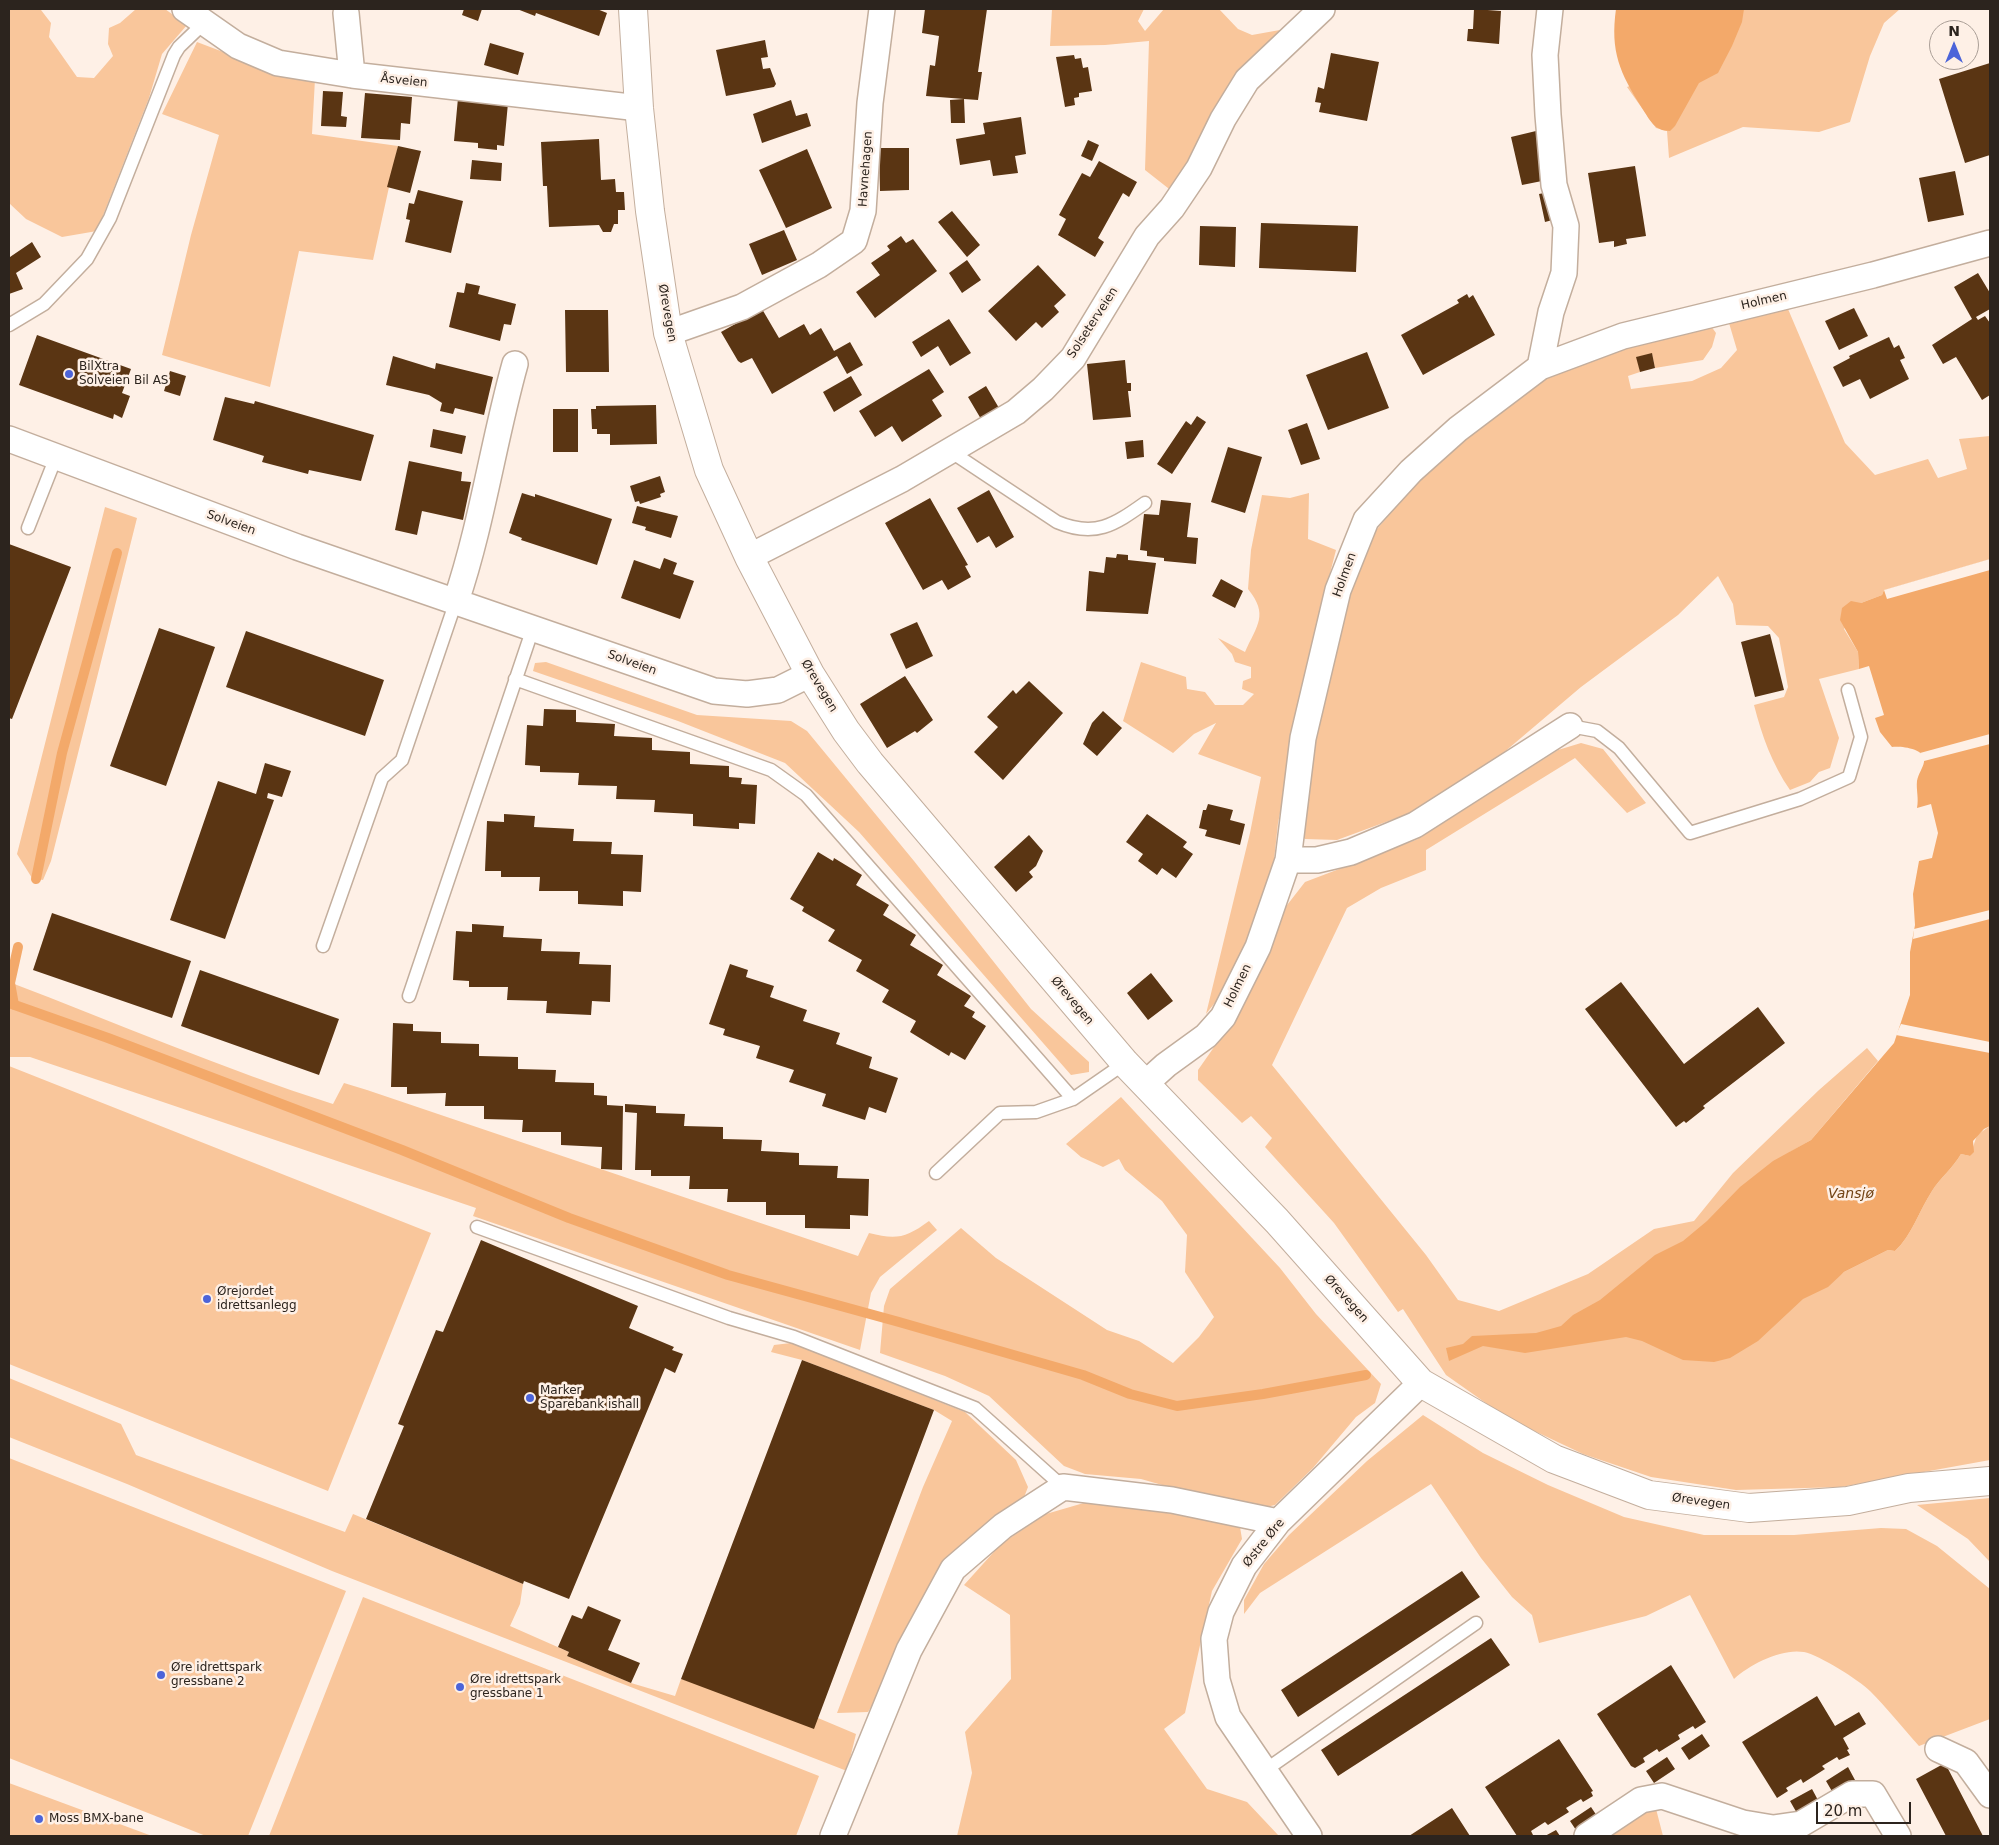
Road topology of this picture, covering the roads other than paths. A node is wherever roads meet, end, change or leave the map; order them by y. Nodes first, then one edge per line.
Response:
1 (633, 9) edge
2 (882, 9) edge
3 (1322, 9) edge
4 (1550, 9) edge
5 (346, 13) dead end
6 (194, 16) edge
7 (352, 75) junction
8 (639, 108) junction
9 (1990, 243) edge
10 (9, 325) edge
11 (668, 333) junction
12 (516, 364) dead end
13 (1540, 367) junction
14 (9, 439) edge
15 (950, 451) junction
16 (56, 457) junction
17 (1145, 503) dead end
18 (28, 528) dead end
19 (749, 557) junction
20 (456, 601) junction
21 (533, 628) junction
22 (810, 674) junction
23 (516, 678) junction
24 (1848, 690) dead end
25 (1570, 726) joint
26 (1288, 860) junction
27 (324, 946) dead end
28 (409, 996) dead end
29 (1125, 1063) junction
30 (1146, 1083) junction
31 (1074, 1099) junction
32 (936, 1173) dead end
33 (477, 1228) dead end
34 (1421, 1383) junction
35 (1990, 1480) edge
36 (1064, 1487) junction
37 (1278, 1522) junction
38 (1476, 1623) dead end
39 (1938, 1749) dead end
40 (1264, 1771) junction
41 (1990, 1795) edge
42 (833, 1836) edge
43 (1309, 1836) edge
44 (1587, 1836) edge
45 (1898, 1836) edge

1 - 8 street, Ørevegen
2 - 11 street, Havnehagen
3 - 15 street, Solseterveien
4 - 13 street
5 - 7 street
6 - 7 street, Åsveien
6 - 10 lane
7 - 8 street, Åsveien
8 - 11 street, Ørevegen
9 - 13 street, Holmen
11 - 19 street, Ørevegen
12 - 20 street
13 - 26 street, Holmen
14 - 16 street, Solveien
15 - 17 lane
15 - 19 street, Solseterveien
16 - 18 lane
16 - 20 street, Solveien
19 - 22 street, Ørevegen
20 - 21 street, Solveien
20 - 27 lane
21 - 22 street, Solveien
21 - 23 lane
22 - 29 street, Ørevegen
23 - 28 lane
23 - 31 lane
24 - 25 lane
25 - 26 street
26 - 30 street, Holmen
29 - 30 street, Ørevegen
29 - 31 lane
30 - 34 street, Ørevegen
31 - 32 lane
33 - 36 lane
34 - 35 street, Ørevegen
34 - 37 street, Østre Øre
36 - 37 street
36 - 42 street
37 - 40 street, Østre Øre
38 - 40 lane
39 - 41 street
40 - 43 street, Østre Øre
44 - 45 street

